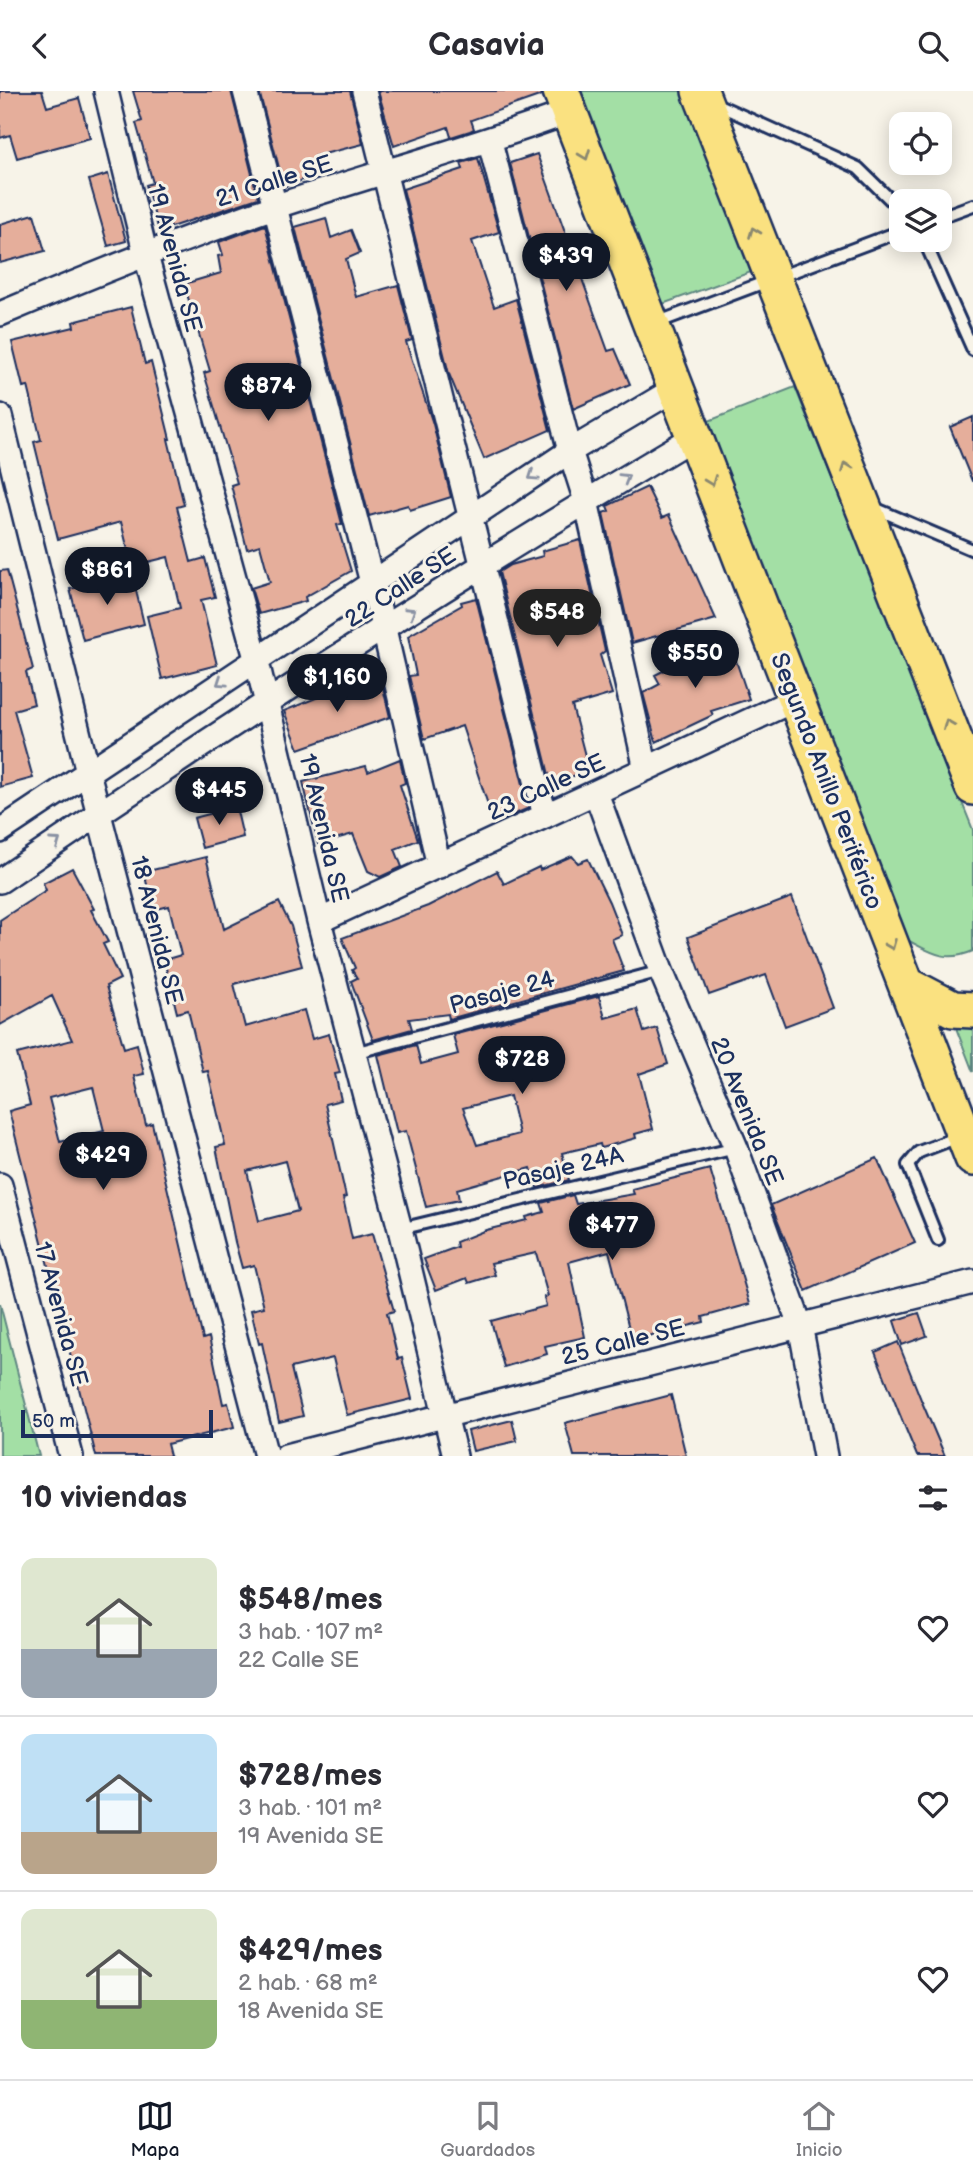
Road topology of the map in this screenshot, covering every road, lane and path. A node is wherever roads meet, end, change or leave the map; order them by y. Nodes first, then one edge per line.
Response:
1 (106, 91) edge
2 (245, 91) edge
3 (364, 91) edge
4 (701, 94) edge
5 (565, 101) edge
6 (490, 142) junction
7 (383, 173) junction
8 (889, 198) edge
9 (973, 205) edge
10 (274, 207) junction
11 (952, 213) edge
12 (889, 235) edge
13 (145, 252) junction
14 (929, 252) edge
15 (772, 277) junction
16 (0, 314) edge
17 (650, 325) junction
18 (973, 350) edge
19 (675, 389) junction
20 (0, 416) edge
21 (694, 437) junction
22 (570, 451) junction
23 (586, 501) junction
24 (860, 502) junction
25 (472, 517) junction
26 (973, 550) edge
27 (484, 565) junction
28 (371, 585) junction
29 (384, 629) junction
30 (256, 658) junction
31 (794, 701) junction
32 (267, 703) junction
33 (646, 769) junction
34 (88, 772) junction
35 (973, 787) edge
36 (596, 793) junction
37 (99, 813) junction
38 (545, 816) junction
39 (0, 831) edge
40 (439, 866) junction
41 (0, 881) edge
42 (319, 921) junction
43 (661, 971) junction
44 (907, 985) junction
45 (973, 1010) edge
46 (354, 1053) junction
47 (969, 1146) edge
48 (736, 1148) junction
49 (0, 1185) edge
50 (400, 1229) junction
51 (938, 1240) dead end
52 (973, 1282) edge
53 (800, 1325) junction
54 (445, 1414) junction
55 (71, 1456) edge
56 (266, 1456) edge
57 (286, 1456) edge
58 (455, 1456) edge
59 (825, 1456) edge

1 - 13 street, 19 Avenida SE
2 - 10 street
3 - 7 street
4 - 8 lane
15 -> 4 main road
5 - 6 street, 21 Calle SE
5 -> 17 main road, Segundo Anillo Periférico
6 - 7 street, 21 Calle SE
6 - 22 street
7 - 10 street, 21 Calle SE
7 - 25 street
9 - 11 lane
10 - 13 street, 21 Calle SE
10 - 28 street
12 - 15 lane
13 - 16 street, 21 Calle SE
13 - 30 street, 19 Avenida SE
14 - 18 lane
15 - 17 lane
24 -> 15 main road
17 - 19 main road, Segundo Anillo Periférico
19 - 21 main road, Segundo Anillo Periférico
19 - 22 street, 22 Calle SE
20 - 34 street, 18 Avenida SE
23 -> 21 street, 22 Calle SE
21 -> 31 main road, Segundo Anillo Periférico
22 - 23 street
22 -> 25 street, 22 Calle SE
23 - 27 street, 22 Calle SE
23 - 33 street
24 - 26 lane
35 -> 24 main road
25 - 27 street
25 - 28 street, 22 Calle SE
29 -> 27 street, 22 Calle SE
27 - 38 street
28 - 29 street
28 - 30 street, 22 Calle SE
29 - 32 street, 22 Calle SE
29 - 40 street
30 - 32 street, 19 Avenida SE
30 -> 34 street, 22 Calle SE
31 - 33 street, 23 Calle SE
31 -> 44 main road, Segundo Anillo Periférico
32 - 37 street, 22 Calle SE
32 - 42 street, 19 Avenida SE
33 - 36 street, 23 Calle SE
34 - 37 street, 18 Avenida SE
34 - 39 street, 22 Calle SE
36 - 38 street, 23 Calle SE
36 - 43 street, 20 Avenida SE
41 -> 37 street, 22 Calle SE
37 - 56 street, 18 Avenida SE
38 - 40 street, 23 Calle SE
40 - 42 street, 23 Calle SE
42 - 46 street, 19 Avenida SE
43 - 46 lane, Pasaje 24
43 - 48 street, 20 Avenida SE
44 - 45 main road
44 - 47 main road, Segundo Anillo Periférico
46 - 50 street, 19 Avenida SE
47 - 51 lane
48 - 50 lane, Pasaje 24A
48 - 53 street, 20 Avenida SE
49 - 55 street, 17 Avenida SE
50 - 54 street, 19 Avenida SE
52 - 53 street, 25 Calle SE
53 - 54 street, 25 Calle SE
53 - 59 street, 20 Avenida SE
54 - 57 street, 25 Calle SE
54 - 58 street, 19 Avenida SE

